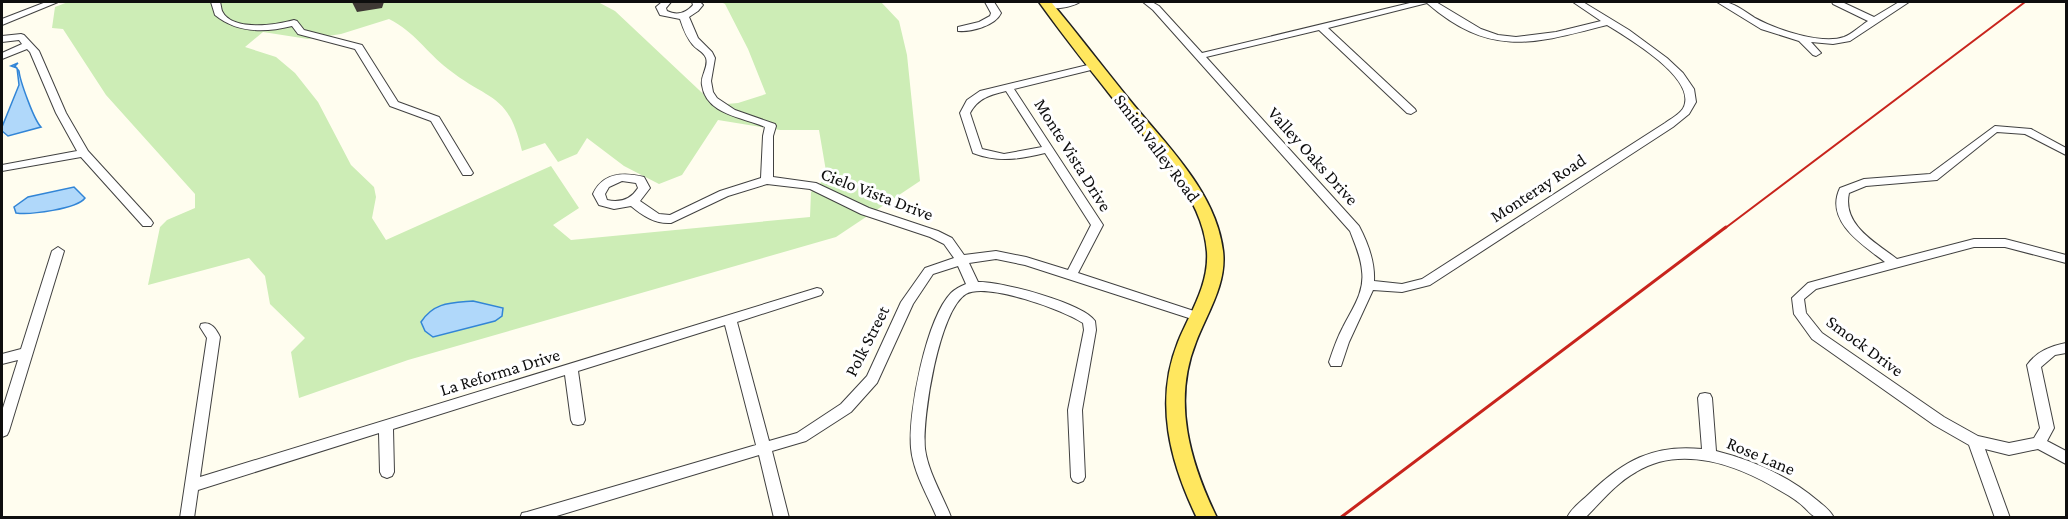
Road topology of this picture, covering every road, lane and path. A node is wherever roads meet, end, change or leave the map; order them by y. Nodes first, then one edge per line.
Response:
1 (53, 2) edge
2 (216, 2) edge
3 (667, 2) edge
4 (696, 2) edge
5 (989, 2) edge
6 (1075, 2) edge
7 (1147, 2) edge
8 (1423, 2) edge
9 (1431, 2) edge
10 (1578, 2) edge
11 (1722, 2) edge
12 (1836, 2) edge
13 (1904, 2) edge
14 (1047, 4) edge
15 (684, 16) junction
16 (1874, 21) junction
17 (2, 22) edge
18 (1607, 22) junction
19 (1321, 27) junction
20 (962, 28) dead end
21 (2, 39) edge
22 (1802, 39) junction
23 (28, 45) junction
24 (1816, 52) dead end
25 (2, 56) edge
26 (1200, 56) junction
27 (1096, 66) junction
28 (1009, 88) junction
29 (1411, 111) dead end
30 (1049, 149) junction
31 (2067, 152) edge
32 (84, 153) junction
33 (2, 168) edge
34 (467, 173) dead end
35 (767, 180) junction
36 (633, 201) dead end
37 (147, 223) dead end
38 (58, 251) dead end
39 (2067, 259) edge
40 (961, 260) junction
41 (1895, 264) junction
42 (1071, 275) junction
43 (1369, 285) junction
44 (974, 286) junction
45 (817, 292) dead end
46 (1199, 317) junction
47 (730, 319) junction
48 (206, 327) dead end
49 (2067, 348) edge
50 (26, 353) junction
51 (2, 359) edge
52 (1336, 362) dead end
53 (571, 369) junction
54 (1705, 398) dead end
55 (578, 420) dead end
56 (386, 426) junction
57 (2, 431) edge
58 (1975, 441) junction
59 (2039, 443) junction
60 (765, 448) junction
61 (1709, 455) junction
62 (2067, 458) edge
63 (387, 472) dead end
64 (1078, 477) dead end
65 (192, 486) junction
66 (1581, 515) edge
67 (944, 517) edge
68 (187, 518) edge
69 (527, 518) edge
70 (782, 518) edge
71 (1207, 518) edge
72 (1827, 518) edge
73 (2003, 518) edge

1 - 17 street
2 - 34 street
3 - 15 street
4 - 15 street
5 - 20 street
6 - 14 street
7 - 26 street, Valley Oaks Drive
8 - 19 street
9 - 18 street
10 - 18 street
11 - 22 street
12 - 16 street
13 - 16 street
14 - 27 main road, Smith Valley Road
15 - 35 street
16 - 22 street
18 - 43 street, Monteray Road
19 - 26 street
19 - 29 street
21 - 23 street
22 - 24 street
23 - 25 street
23 - 32 street
26 - 43 street, Valley Oaks Drive
27 - 28 street
27 - 46 main road, Smith Valley Road
28 - 30 street, Monte Vista Drive
28 - 30 street
30 - 42 street, Monte Vista Drive
31 - 41 street
32 - 33 street
32 - 37 street
35 - 36 street
35 - 40 street, Cielo Vista Drive
38 - 50 street
39 - 41 street, Smock Drive
40 - 42 street, Polk Street
40 - 44 street, Cielo Vista Drive
40 - 60 street, Polk Street
41 - 58 street, Smock Drive
42 - 46 street, Polk Street
43 - 52 street, Valley Oaks Drive
44 - 64 street
44 - 67 street
45 - 47 street, La Reforma Drive
46 - 71 main road, Smith Valley Road
47 - 53 street, La Reforma Drive
47 - 60 street
48 - 65 street
49 - 59 street
50 - 51 street
50 - 57 street
53 - 55 street
53 - 56 street, La Reforma Drive
54 - 61 street
56 - 63 street
56 - 65 street, La Reforma Drive
58 - 59 street
58 - 73 street
59 - 62 street
60 - 69 street, Polk Street
60 - 70 street
61 - 66 street, Rose Lane
61 - 72 street, Rose Lane
65 - 68 street

